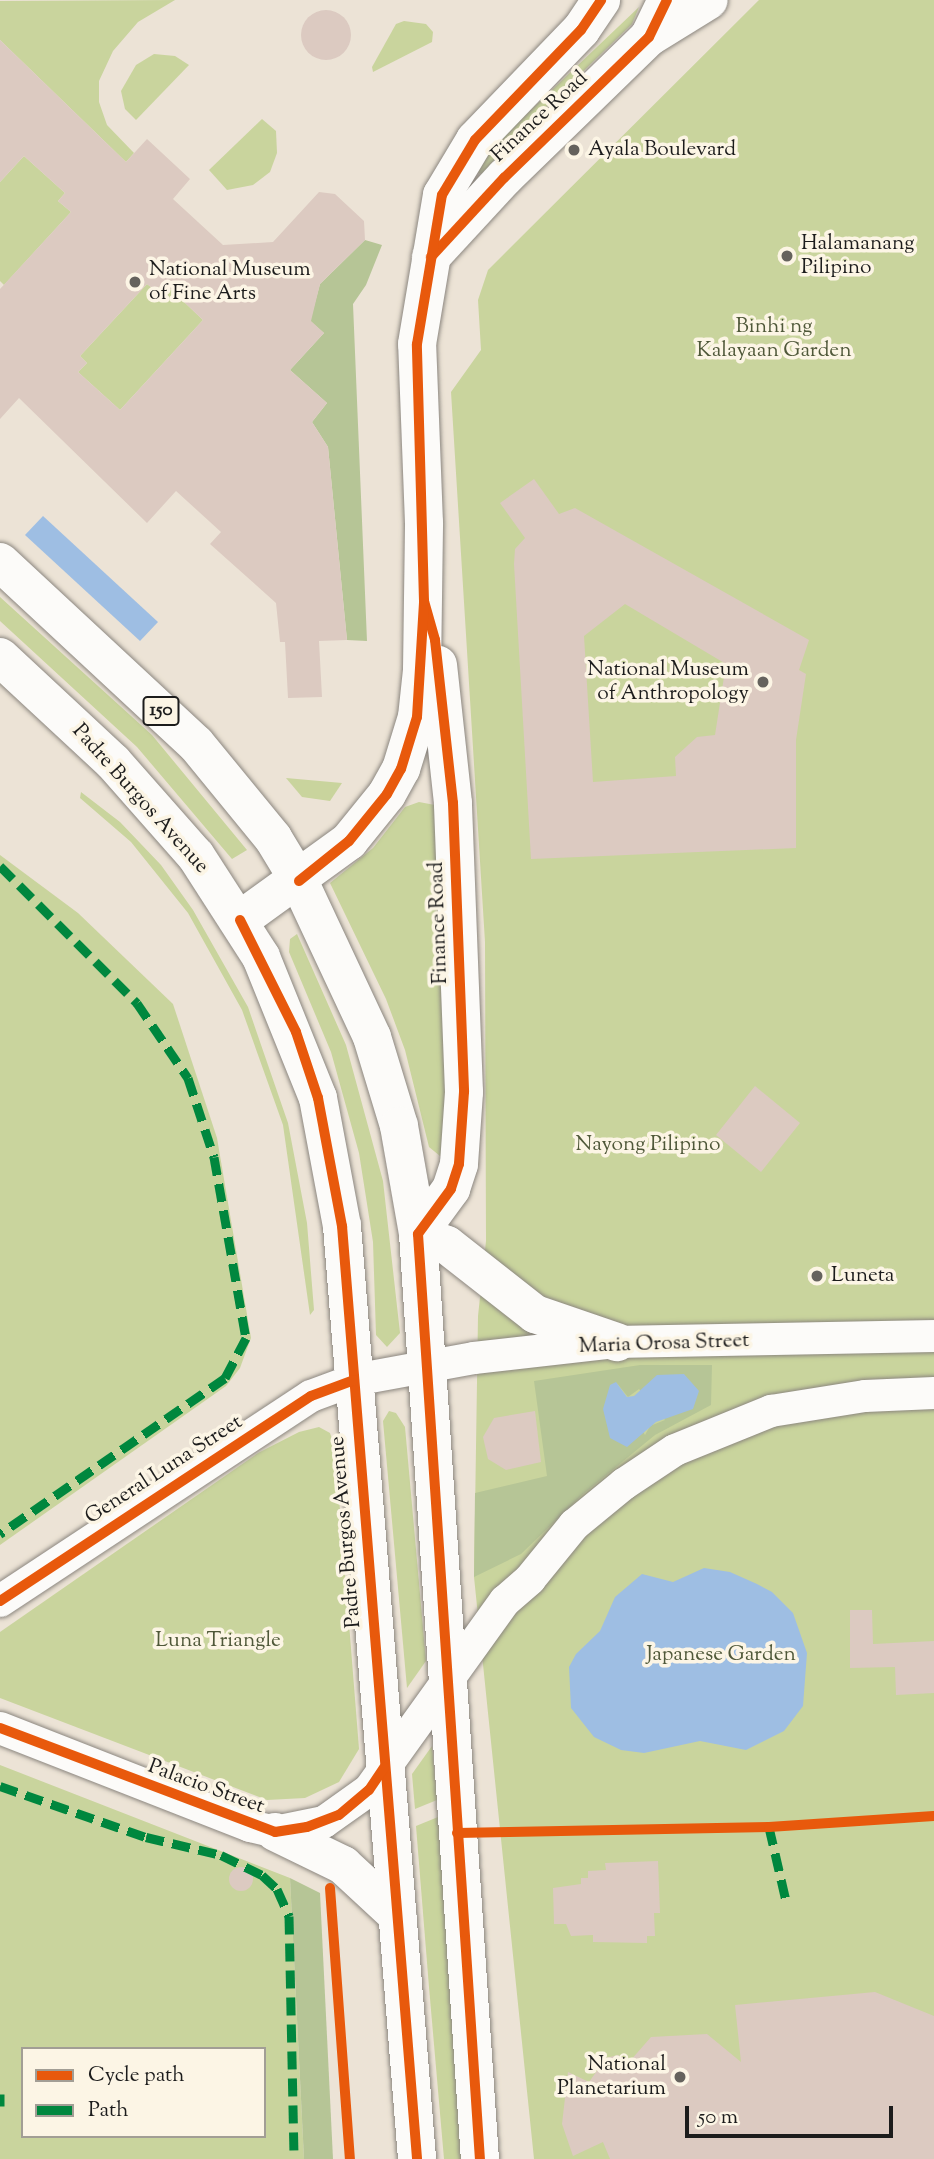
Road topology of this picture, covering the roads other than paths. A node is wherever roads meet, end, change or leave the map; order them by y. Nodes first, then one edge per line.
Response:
1 (601, 0) edge
2 (667, 0) edge
3 (709, 0) edge
4 (649, 37) junction
5 (430, 257) junction
6 (0, 562) edge
7 (424, 601) junction
8 (0, 657) edge
9 (387, 794) junction
10 (453, 803) junction
11 (299, 881) junction
12 (240, 920) junction
13 (418, 1234) junction
14 (934, 1336) edge
15 (617, 1342) junction
16 (428, 1366) junction
17 (354, 1380) junction
18 (934, 1393) edge
19 (0, 1601) edge
20 (446, 1682) junction
21 (0, 1728) edge
22 (384, 1768) junction
23 (275, 1832) junction
24 (397, 1915) junction
25 (417, 2159) edge
26 (480, 2159) edge

1 - 5 main road, Finance Road
2 - 4 main road, Finance Road
3 - 4 main road
4 - 5 main road, Finance Road
5 - 7 main road, Finance Road
6 - 11 main road, 150
7 - 9 main road, Finance Road
7 - 10 main road, Finance Road
8 - 12 main road, Padre Burgos Avenue
9 - 10 main road
9 - 11 main road, Finance Road
10 - 13 main road, Finance Road
11 - 12 main road, Finance Road
11 - 13 main road, 150
12 - 17 main road, Padre Burgos Avenue
13 - 15 main road
13 - 16 main road, 150
14 - 15 street, Maria Orosa Street
15 - 16 street, Maria Orosa Street
16 - 17 street, Maria Orosa Street
16 - 20 main road, 150
17 - 19 street, General Luna Street
17 - 22 main road, Padre Burgos Avenue
18 - 20 street
20 - 22 street, Palacio Street
20 - 26 main road, 150
21 - 23 street, Palacio Street
22 - 23 street, Palacio Street
22 - 24 main road, Padre Burgos Avenue
23 - 24 main road
24 - 25 main road, Padre Burgos Avenue

